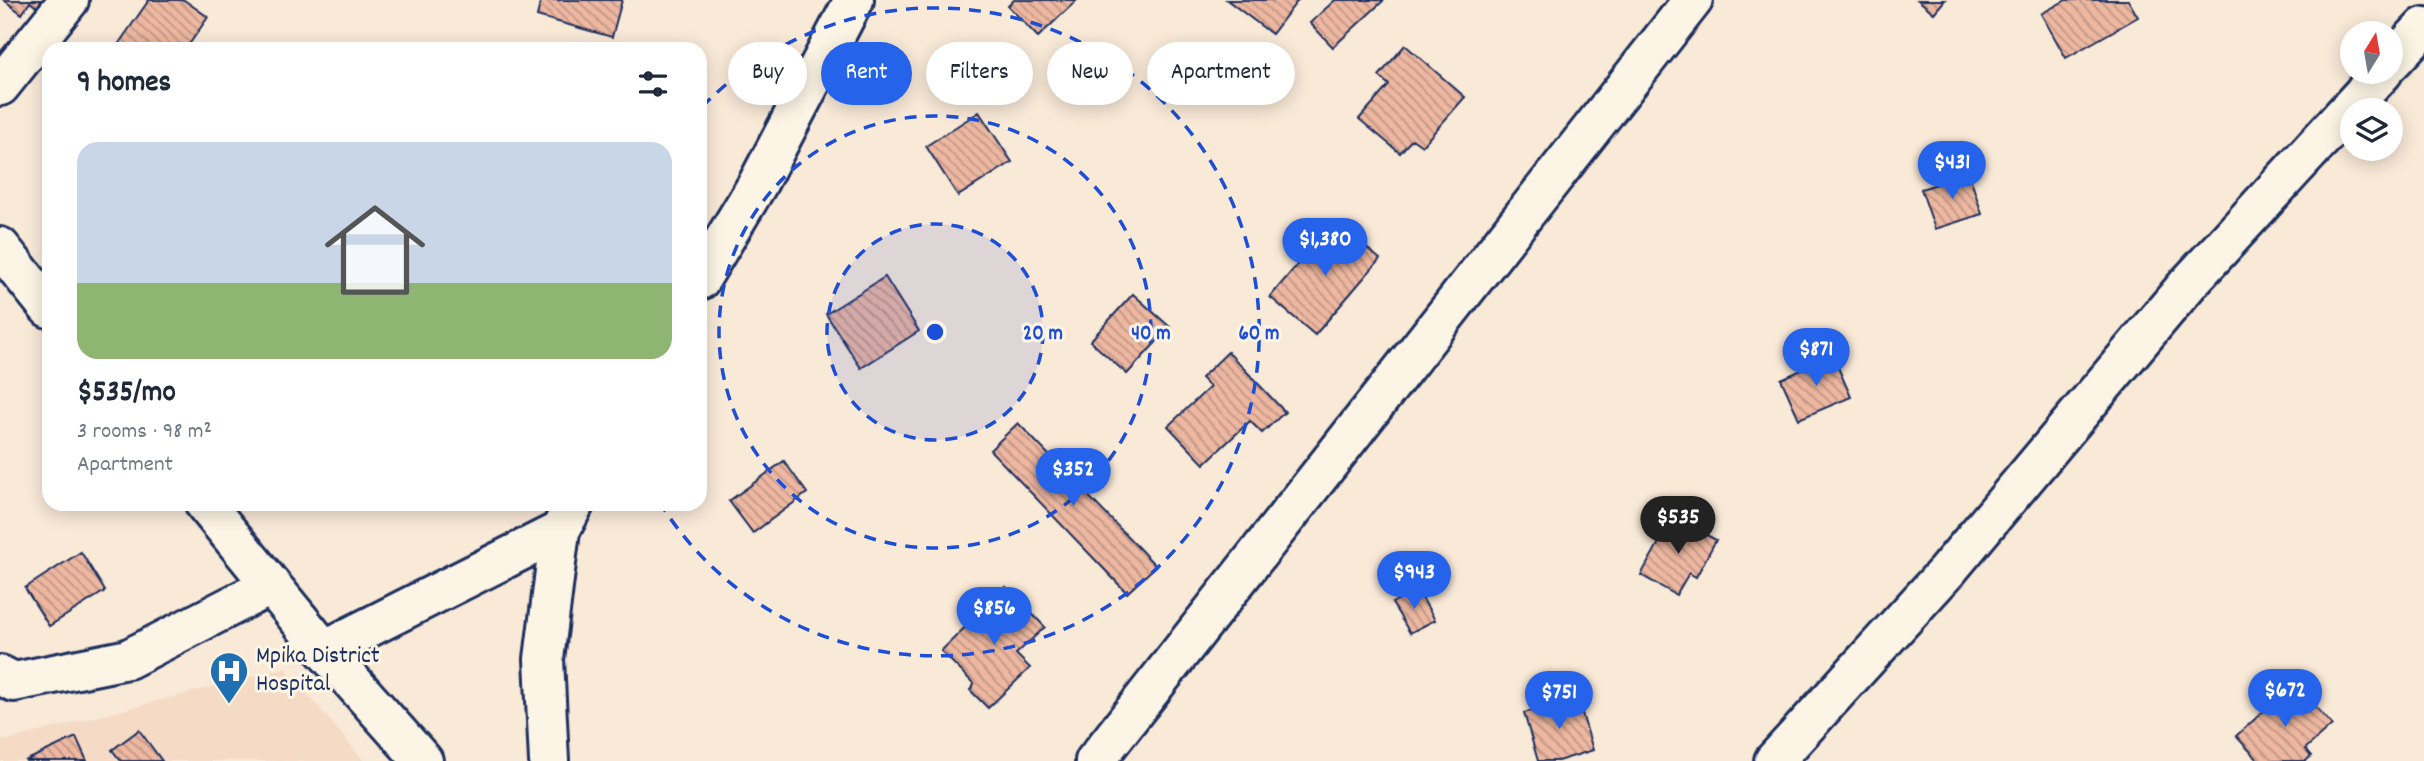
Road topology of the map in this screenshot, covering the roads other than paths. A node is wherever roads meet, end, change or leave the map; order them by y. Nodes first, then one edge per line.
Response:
1 (69, 0) edge
2 (854, 0) edge
3 (1693, 0) edge
4 (2424, 27) edge
5 (2403, 49) edge
6 (2372, 84) edge
7 (0, 86) edge
8 (0, 247) edge
9 (707, 268) edge
10 (42, 299) edge
11 (211, 511) edge
12 (567, 517) edge
13 (270, 586) junction
14 (324, 650) junction
15 (0, 675) edge
16 (423, 761) edge
17 (549, 761) edge
18 (1095, 761) edge
19 (1774, 761) edge

1 - 7 street
2 - 9 street
3 - 18 street
4 - 5 street
6 - 19 street
8 - 10 street
11 - 13 street
12 - 14 street
12 - 17 street
13 - 14 street
13 - 15 street
14 - 16 street

